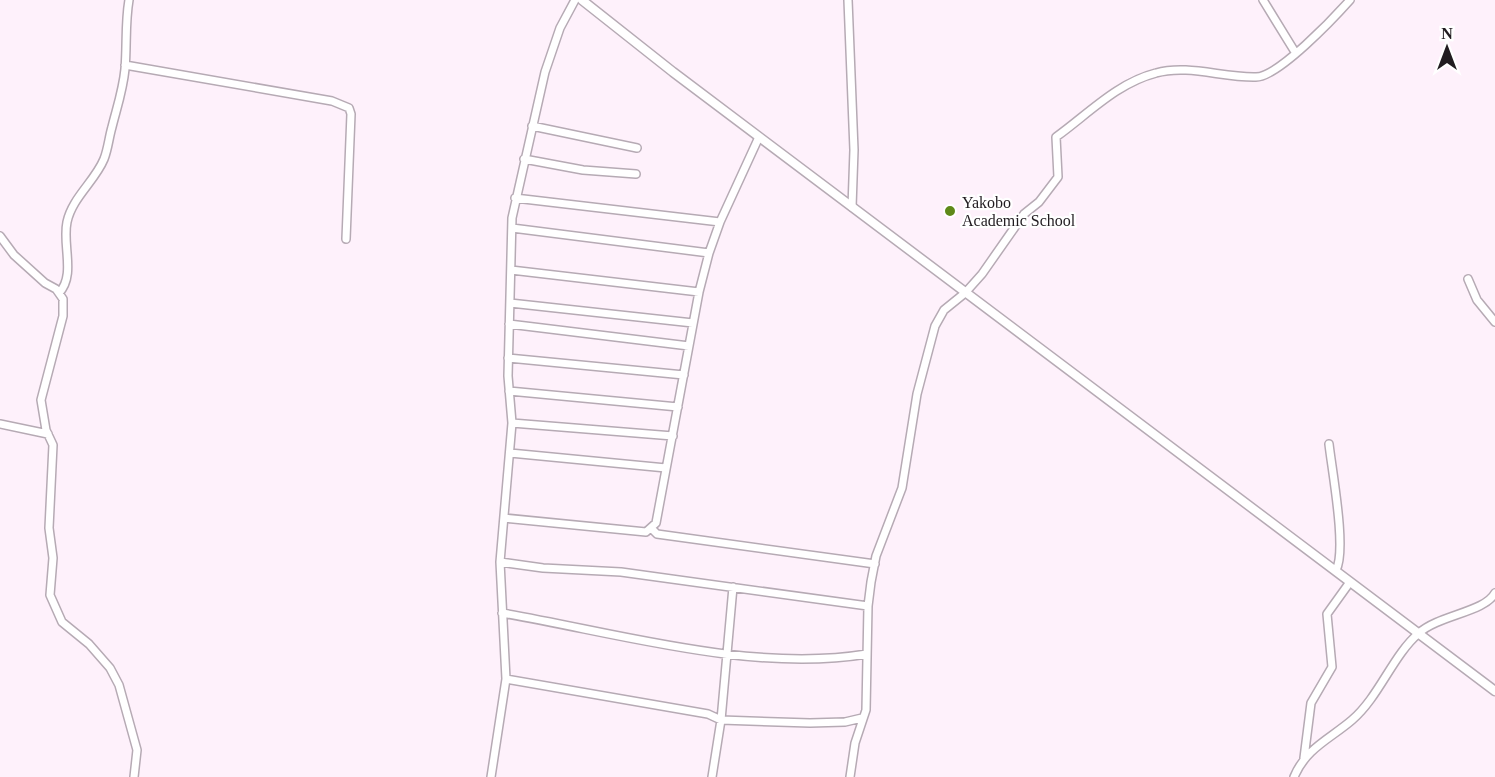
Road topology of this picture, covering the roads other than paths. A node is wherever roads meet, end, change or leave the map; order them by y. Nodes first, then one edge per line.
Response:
1 (129, 0) edge
2 (575, 0) edge
3 (582, 0) edge
4 (848, 0) edge
5 (1263, 0) edge
6 (1350, 0) edge
7 (1295, 52) junction
8 (125, 65) junction
9 (532, 126) junction
10 (759, 137) junction
11 (637, 148) dead end
12 (524, 159) junction
13 (636, 174) dead end
14 (515, 198) junction
15 (852, 207) junction
16 (720, 222) junction
17 (512, 228) junction
18 (0, 236) edge
19 (346, 239) dead end
20 (709, 253) junction
21 (511, 270) junction
22 (1468, 279) dead end
23 (699, 292) junction
24 (58, 293) junction
25 (965, 293) junction
26 (510, 303) junction
27 (1495, 322) edge
28 (693, 323) junction
29 (509, 324) junction
30 (689, 346) junction
31 (508, 358) junction
32 (684, 375) junction
33 (509, 391) junction
34 (678, 407) junction
35 (512, 423) junction
36 (0, 424) edge
37 (48, 434) junction
38 (673, 436) junction
39 (1329, 444) dead end
40 (510, 453) junction
41 (666, 468) junction
42 (504, 518) junction
43 (652, 530) junction
44 (500, 562) junction
45 (875, 564) junction
46 (1336, 570) junction
47 (1350, 582) junction
48 (733, 587) junction
49 (1495, 593) edge
50 (868, 606) junction
51 (502, 614) junction
52 (1418, 634) junction
53 (867, 654) junction
54 (727, 655) junction
55 (506, 679) junction
56 (1495, 691) edge
57 (862, 718) junction
58 (721, 720) junction
59 (1304, 758) junction
60 (134, 777) edge
61 (491, 777) edge
62 (712, 777) edge
63 (850, 777) edge
64 (1294, 777) edge

1 - 8 street
2 - 9 street
3 - 10 street
4 - 15 street
5 - 7 street
6 - 7 street
7 - 25 street
8 - 19 street
8 - 24 street
9 - 11 street
9 - 12 street
10 - 15 street
10 - 16 street
12 - 13 street
12 - 14 street
14 - 16 street
14 - 17 street
15 - 25 street
16 - 20 street
17 - 20 street
17 - 21 street
18 - 24 street
20 - 23 street
21 - 23 street
21 - 26 street
22 - 27 street
23 - 28 street
24 - 37 street
25 - 45 street
25 - 46 street
26 - 28 street
26 - 29 street
28 - 30 street
29 - 30 street
29 - 31 street
30 - 32 street
31 - 32 street
31 - 33 street
32 - 34 street
33 - 34 street
33 - 35 street
34 - 38 street
35 - 38 street
35 - 40 street
36 - 37 street
37 - 60 street
38 - 41 street
39 - 46 street
40 - 41 street
40 - 42 street
41 - 43 street
42 - 43 street
42 - 44 street
43 - 45 street
44 - 48 street
44 - 51 street
45 - 50 street
46 - 47 street
47 - 52 street
47 - 59 street
48 - 50 street
48 - 54 street
49 - 52 street
50 - 53 street
51 - 54 street
51 - 55 street
52 - 56 street
52 - 59 street
53 - 54 street
53 - 57 street
54 - 58 street
55 - 58 street
55 - 61 street
57 - 58 street
57 - 63 street
58 - 62 street
59 - 64 street

